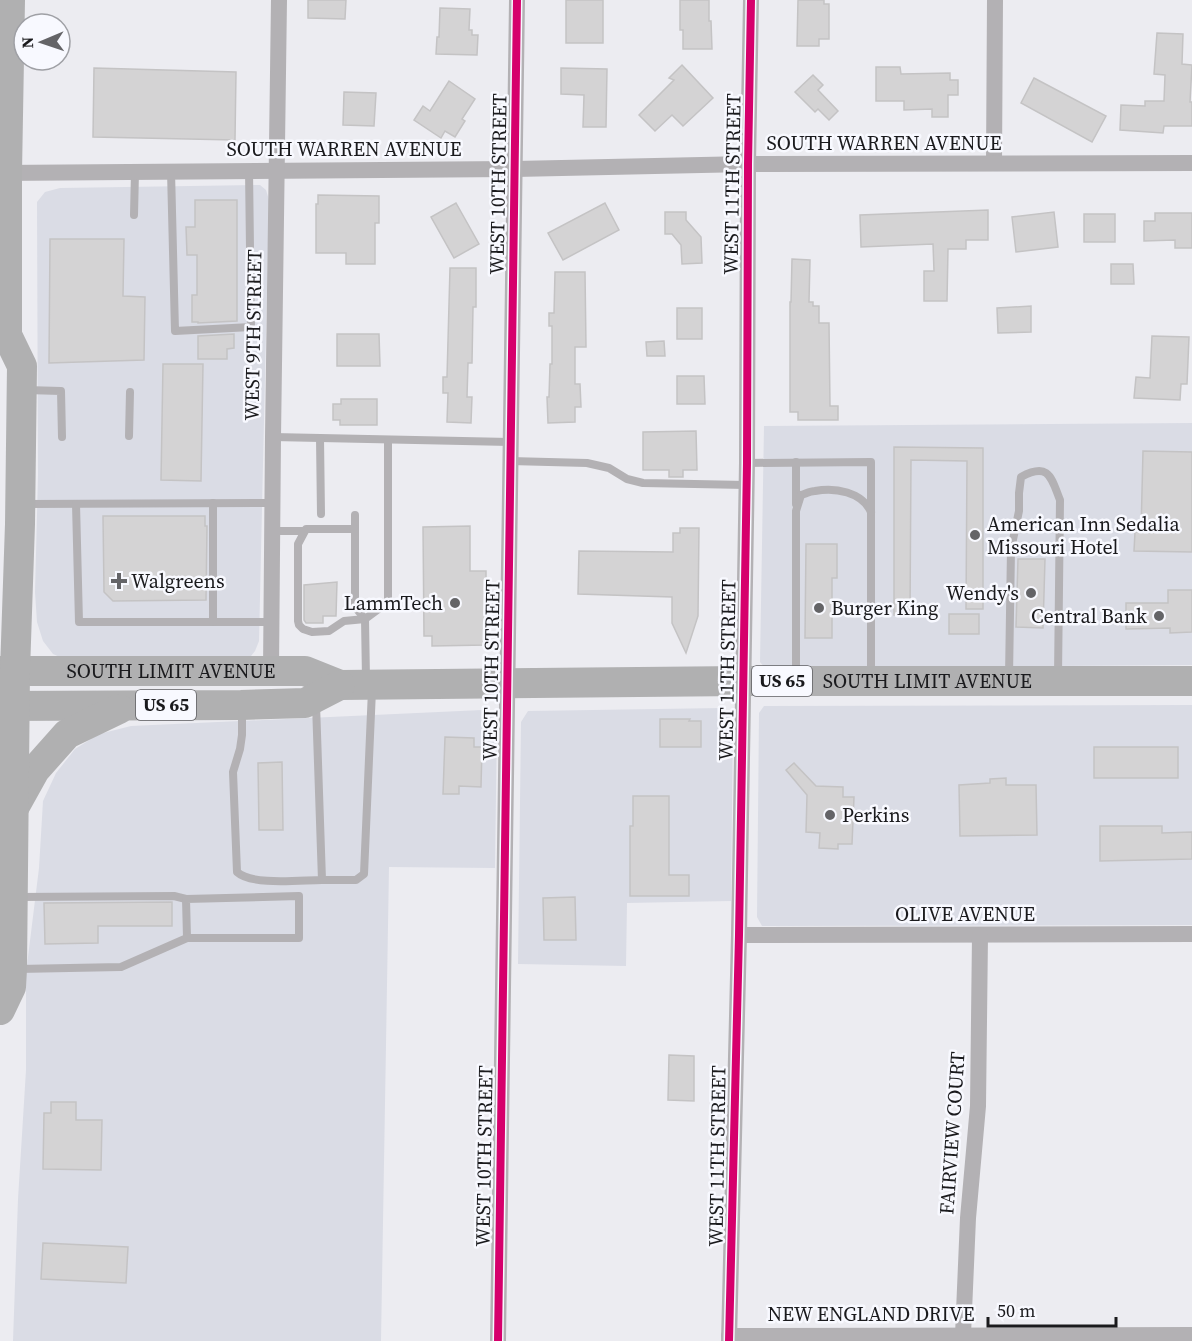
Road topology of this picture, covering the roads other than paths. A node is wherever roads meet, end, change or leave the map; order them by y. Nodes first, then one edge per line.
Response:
1 (10, 0) edge
2 (279, 0) edge
3 (517, 0) edge
4 (751, 0) edge
5 (995, 0) edge
6 (994, 163) junction
7 (748, 164) junction
8 (1192, 164) edge
9 (514, 169) junction
10 (276, 170) junction
11 (171, 171) junction
12 (249, 171) junction
13 (135, 172) junction
14 (4, 173) edge
15 (134, 215) dead end
16 (4, 341) edge
17 (22, 390) junction
18 (130, 392) dead end
19 (62, 436) dead end
20 (129, 436) dead end
21 (273, 437) junction
22 (320, 438) junction
23 (388, 440) junction
24 (511, 442) junction
25 (510, 461) junction
26 (796, 462) junction
27 (747, 463) junction
28 (746, 485) junction
29 (213, 503) junction
30 (273, 503) junction
31 (20, 504) junction
32 (76, 504) junction
33 (796, 511) junction
34 (871, 513) junction
35 (321, 514) dead end
36 (355, 515) dead end
37 (355, 529) junction
38 (272, 531) junction
39 (304, 531) junction
40 (365, 619) junction
41 (213, 622) junction
42 (270, 622) junction
43 (271, 670) junction
44 (7, 671) edge
45 (743, 681) junction
46 (796, 681) junction
47 (871, 681) junction
48 (1009, 681) junction
49 (1058, 681) junction
50 (1192, 681) edge
51 (508, 683) junction
52 (348, 688) junction
53 (127, 705) junction
54 (241, 705) junction
55 (7, 706) edge
56 (13, 809) junction
57 (322, 880) junction
58 (12, 897) junction
59 (186, 899) junction
60 (1192, 934) edge
61 (980, 935) junction
62 (739, 936) junction
63 (187, 938) junction
64 (12, 969) junction
65 (0, 1010) edge
66 (963, 1335) junction
67 (1192, 1335) edge
68 (729, 1338) edge
69 (498, 1341) edge

1 - 14 highway
2 - 10 street, WEST 9TH STREET
3 - 9 street, WEST 10TH STREET
4 - 7 street, WEST 11TH STREET
5 - 6 street
6 - 7 street, SOUTH WARREN AVENUE
6 - 8 street, SOUTH WARREN AVENUE
7 - 9 street, SOUTH WARREN AVENUE
7 - 27 street, WEST 11TH STREET
9 - 10 street, SOUTH WARREN AVENUE
9 - 24 street, WEST 10TH STREET
10 - 12 street, SOUTH WARREN AVENUE
10 - 21 street, WEST 9TH STREET
11 - 12 street, SOUTH WARREN AVENUE
11 - 12 lane
11 - 13 street, SOUTH WARREN AVENUE
13 - 14 street, SOUTH WARREN AVENUE
13 - 15 lane
14 - 16 highway
16 - 17 highway
17 - 19 lane
17 - 31 highway
18 - 20 lane
21 - 22 lane
21 - 30 street, WEST 9TH STREET
22 - 23 lane
22 - 35 lane
23 - 24 lane
23 - 40 lane
24 - 25 street, WEST 10TH STREET
25 - 28 lane
25 - 51 street, WEST 10TH STREET
26 - 27 lane
26 - 33 lane
26 - 34 lane
27 - 28 street, WEST 11TH STREET
28 - 45 street, WEST 11TH STREET
29 - 30 lane
29 - 32 lane
29 - 41 lane
30 - 38 street, WEST 9TH STREET
31 - 32 lane
31 - 44 highway
32 - 41 lane
33 - 34 lane
33 - 46 lane
34 - 47 lane
36 - 37 lane
37 - 39 lane
37 - 40 lane
38 - 39 lane
38 - 42 street, WEST 9TH STREET
39 - 40 lane
40 - 52 lane
41 - 42 lane
42 - 43 street, WEST 9TH STREET
43 - 44 highway, SOUTH LIMIT AVENUE / US 65
43 - 52 highway, SOUTH LIMIT AVENUE / US 65
44 - 55 highway
45 - 46 highway, SOUTH LIMIT AVENUE / US 65
45 - 51 highway, SOUTH LIMIT AVENUE / US 65
45 - 62 street, WEST 11TH STREET
46 - 47 highway, SOUTH LIMIT AVENUE / US 65
47 - 48 highway, SOUTH LIMIT AVENUE / US 65
48 - 49 highway, SOUTH LIMIT AVENUE / US 65
48 - 49 lane
49 - 50 highway, SOUTH LIMIT AVENUE / US 65
51 - 52 highway, SOUTH LIMIT AVENUE / US 65
51 - 69 street, WEST 10TH STREET
52 - 54 highway, SOUTH LIMIT AVENUE / US 65
52 - 57 lane
52 - 57 lane
53 - 54 highway, SOUTH LIMIT AVENUE / US 65
53 - 55 highway, SOUTH LIMIT AVENUE / US 65
53 - 56 highway
54 - 57 lane
55 - 56 highway
56 - 58 highway
58 - 59 lane
58 - 64 highway
59 - 63 lane
59 - 63 lane
60 - 61 street, OLIVE AVENUE
61 - 62 street, OLIVE AVENUE
61 - 66 street, FAIRVIEW COURT
62 - 68 street, WEST 11TH STREET
63 - 64 lane
64 - 65 highway
66 - 67 street, NEW ENGLAND DRIVE
66 - 68 street, NEW ENGLAND DRIVE

